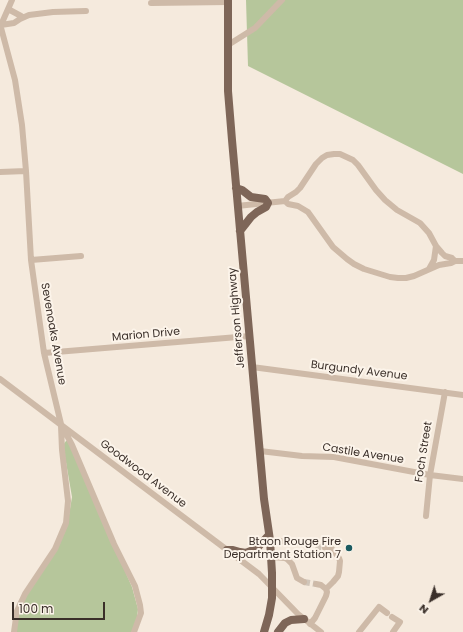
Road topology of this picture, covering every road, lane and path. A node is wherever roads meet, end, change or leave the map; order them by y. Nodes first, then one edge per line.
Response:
1 (12, 0) edge
2 (282, 0) edge
3 (228, 1) edge
4 (151, 3) dead end
5 (8, 9) junction
6 (86, 11) dead end
7 (20, 19) junction
8 (0, 25) edge
9 (228, 45) junction
10 (26, 171) junction
11 (0, 172) edge
12 (236, 188) junction
13 (286, 201) junction
14 (268, 203) junction
15 (238, 206) junction
16 (240, 231) junction
17 (436, 246) junction
18 (81, 256) dead end
19 (31, 260) junction
20 (455, 261) junction
21 (463, 261) edge
22 (429, 269) junction
23 (250, 336) junction
24 (44, 353) junction
25 (252, 367) junction
26 (0, 379) edge
27 (445, 392) junction
28 (463, 394) edge
29 (61, 424) junction
30 (260, 451) junction
31 (430, 475) junction
32 (463, 479) edge
33 (426, 516) dead end
34 (269, 538) junction
35 (307, 544) tunnel mouth
36 (325, 548) tunnel mouth
37 (227, 550) junction
38 (271, 557) junction
39 (304, 582) tunnel mouth
40 (316, 584) tunnel mouth
41 (272, 588) junction
42 (326, 589) junction
43 (386, 613) dead end
44 (392, 617) dead end
45 (307, 622) junction
46 (14, 632) edge
47 (134, 632) edge
48 (264, 632) edge
49 (278, 632) edge
50 (321, 632) edge
51 (359, 632) edge
52 (392, 632) edge

1 - 5 street
2 - 9 street
3 - 4 street
3 - 9 main road, Jefferson Highway
5 - 7 street
5 - 8 street
6 - 7 street
7 - 8 street
8 - 10 street, Sevenoaks Avenue
9 - 12 main road, Jefferson Highway
10 - 11 street
10 - 19 street, Sevenoaks Avenue
12 - 14 main road
12 - 15 main road, Jefferson Highway
13 - 14 street
13 - 17 street
13 - 22 street
14 - 15 street
14 - 16 main road
15 - 16 main road, Jefferson Highway
16 - 23 main road, Jefferson Highway
17 - 20 street
17 - 22 street
18 - 19 street
19 - 24 street, Sevenoaks Avenue
20 - 21 street
20 - 22 street
23 - 24 street, Marion Drive
23 - 25 main road, Jefferson Highway
24 - 29 street, Sevenoaks Avenue
25 - 27 street, Burgundy Avenue
25 - 30 main road, Jefferson Highway
26 - 29 street, Goodwood Avenue
27 - 28 street, Burgundy Avenue
27 - 31 street, Foch Street
29 - 37 street, Goodwood Avenue
29 - 46 street
29 - 47 street, Sevenoaks Avenue
30 - 31 street, Castile Avenue
30 - 34 main road, Jefferson Highway
31 - 32 street, Castile Avenue
31 - 33 street, Foch Street
34 - 35 street
34 - 37 main road
34 - 38 main road, Jefferson Highway
36 - 42 street
37 - 41 street, Goodwood Avenue
38 - 39 street
38 - 41 main road, Jefferson Highway
40 - 42 street
41 - 45 street, Goodwood Avenue
41 - 48 main road, Jefferson Highway
42 - 45 street
43 - 51 street
44 - 52 street
45 - 49 main road
45 - 50 street, Goodwood Avenue

